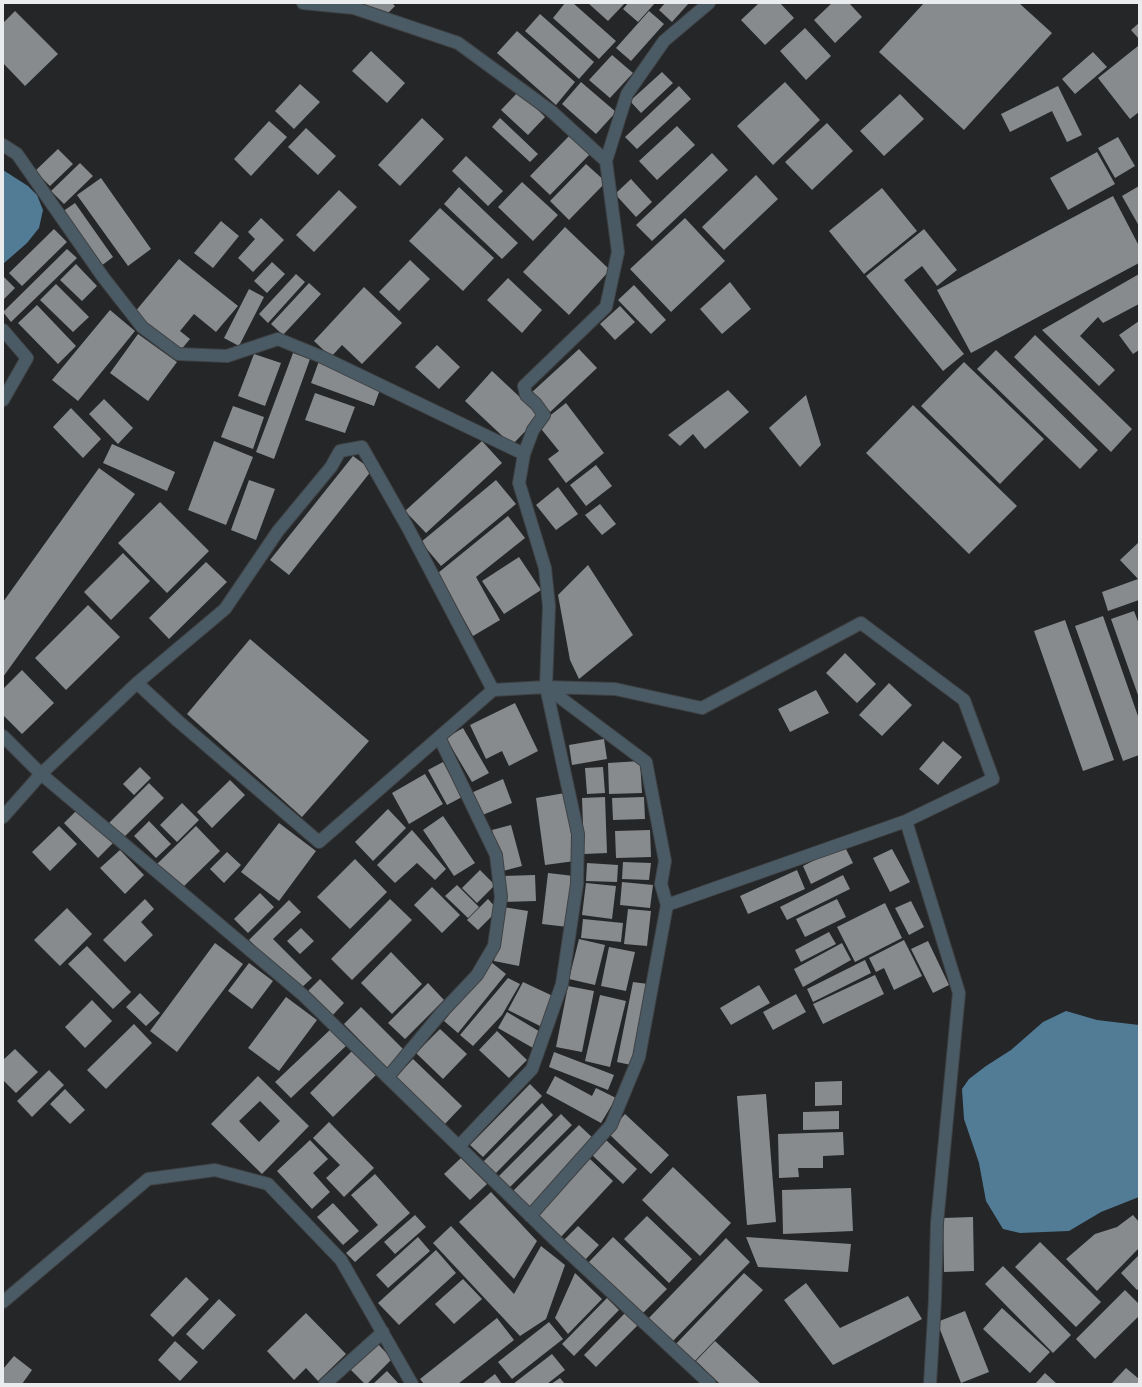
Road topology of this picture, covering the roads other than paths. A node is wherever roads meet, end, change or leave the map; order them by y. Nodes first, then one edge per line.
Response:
1 (303, 3) edge
2 (709, 3) edge
3 (3, 145) edge
4 (606, 161) junction
5 (3, 330) edge
6 (3, 400) edge
7 (524, 454) junction
8 (137, 683) junction
9 (546, 687) junction
10 (493, 690) junction
11 (3, 736) edge
12 (439, 737) junction
13 (41, 774) junction
14 (3, 816) edge
15 (906, 821) junction
16 (667, 905) junction
17 (388, 1077) junction
18 (458, 1146) junction
19 (530, 1216) junction
20 (3, 1302) edge
21 (383, 1332) junction
22 (325, 1384) edge
23 (412, 1384) edge
24 (710, 1384) edge
25 (930, 1384) edge

1 - 4 street
2 - 4 street
3 - 7 street
4 - 7 street
5 - 6 street
7 - 9 street
8 - 10 street
8 - 12 street
8 - 13 street
9 - 10 street
9 - 15 street
9 - 16 street
9 - 18 street
10 - 12 street
11 - 13 street
12 - 17 street
13 - 14 street
13 - 17 street
15 - 16 street
15 - 25 street
16 - 19 street
17 - 18 street
18 - 19 street
19 - 24 street
20 - 21 street
21 - 22 street
21 - 23 street

